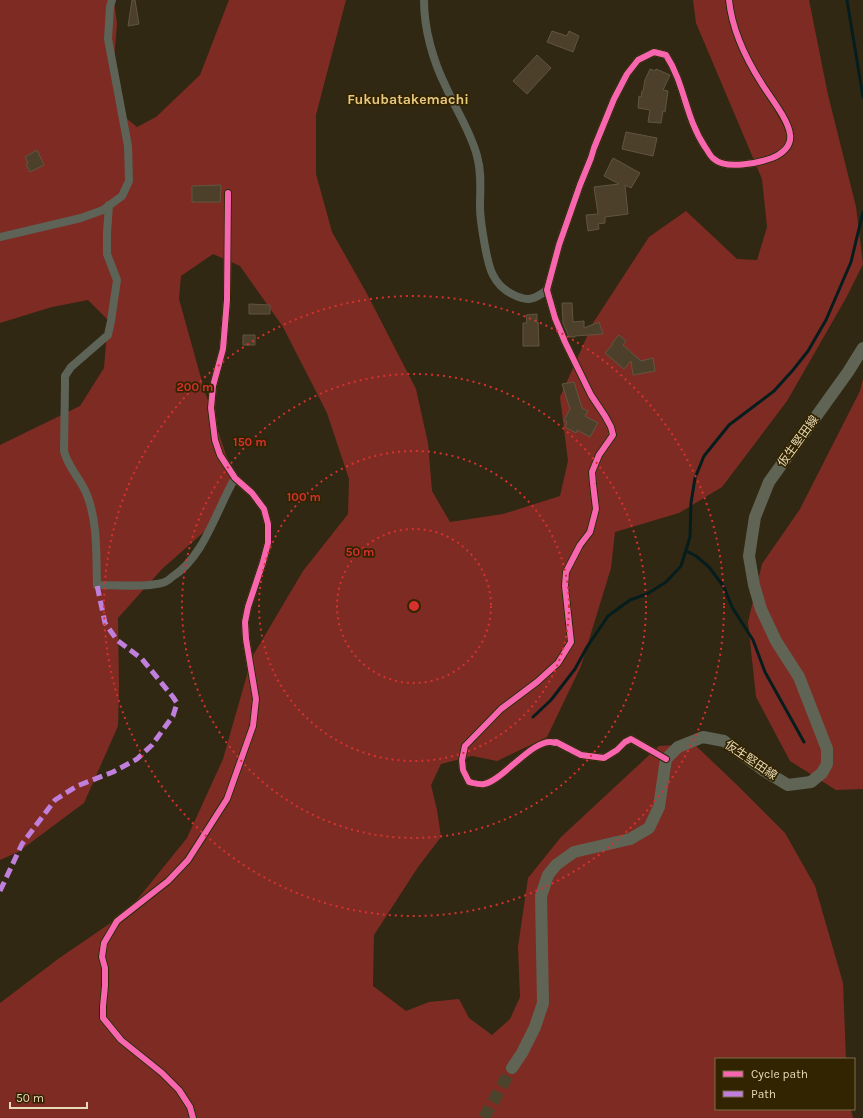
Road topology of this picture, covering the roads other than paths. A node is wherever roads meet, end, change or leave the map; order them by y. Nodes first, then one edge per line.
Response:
1 (112, 0) edge
2 (424, 0) edge
3 (729, 0) edge
4 (228, 193) dead end
5 (109, 205) junction
6 (0, 237) edge
7 (547, 290) junction
8 (863, 348) edge
9 (235, 478) junction
10 (666, 759) junction
11 (512, 1068) tunnel mouth
12 (193, 1118) edge

1 - 5 street
2 - 7 street
3 - 7 street
4 - 9 street
5 - 6 street
5 - 9 street
7 - 10 street
8 - 10 main road, 仮生堅田線
9 - 12 street
10 - 11 main road

